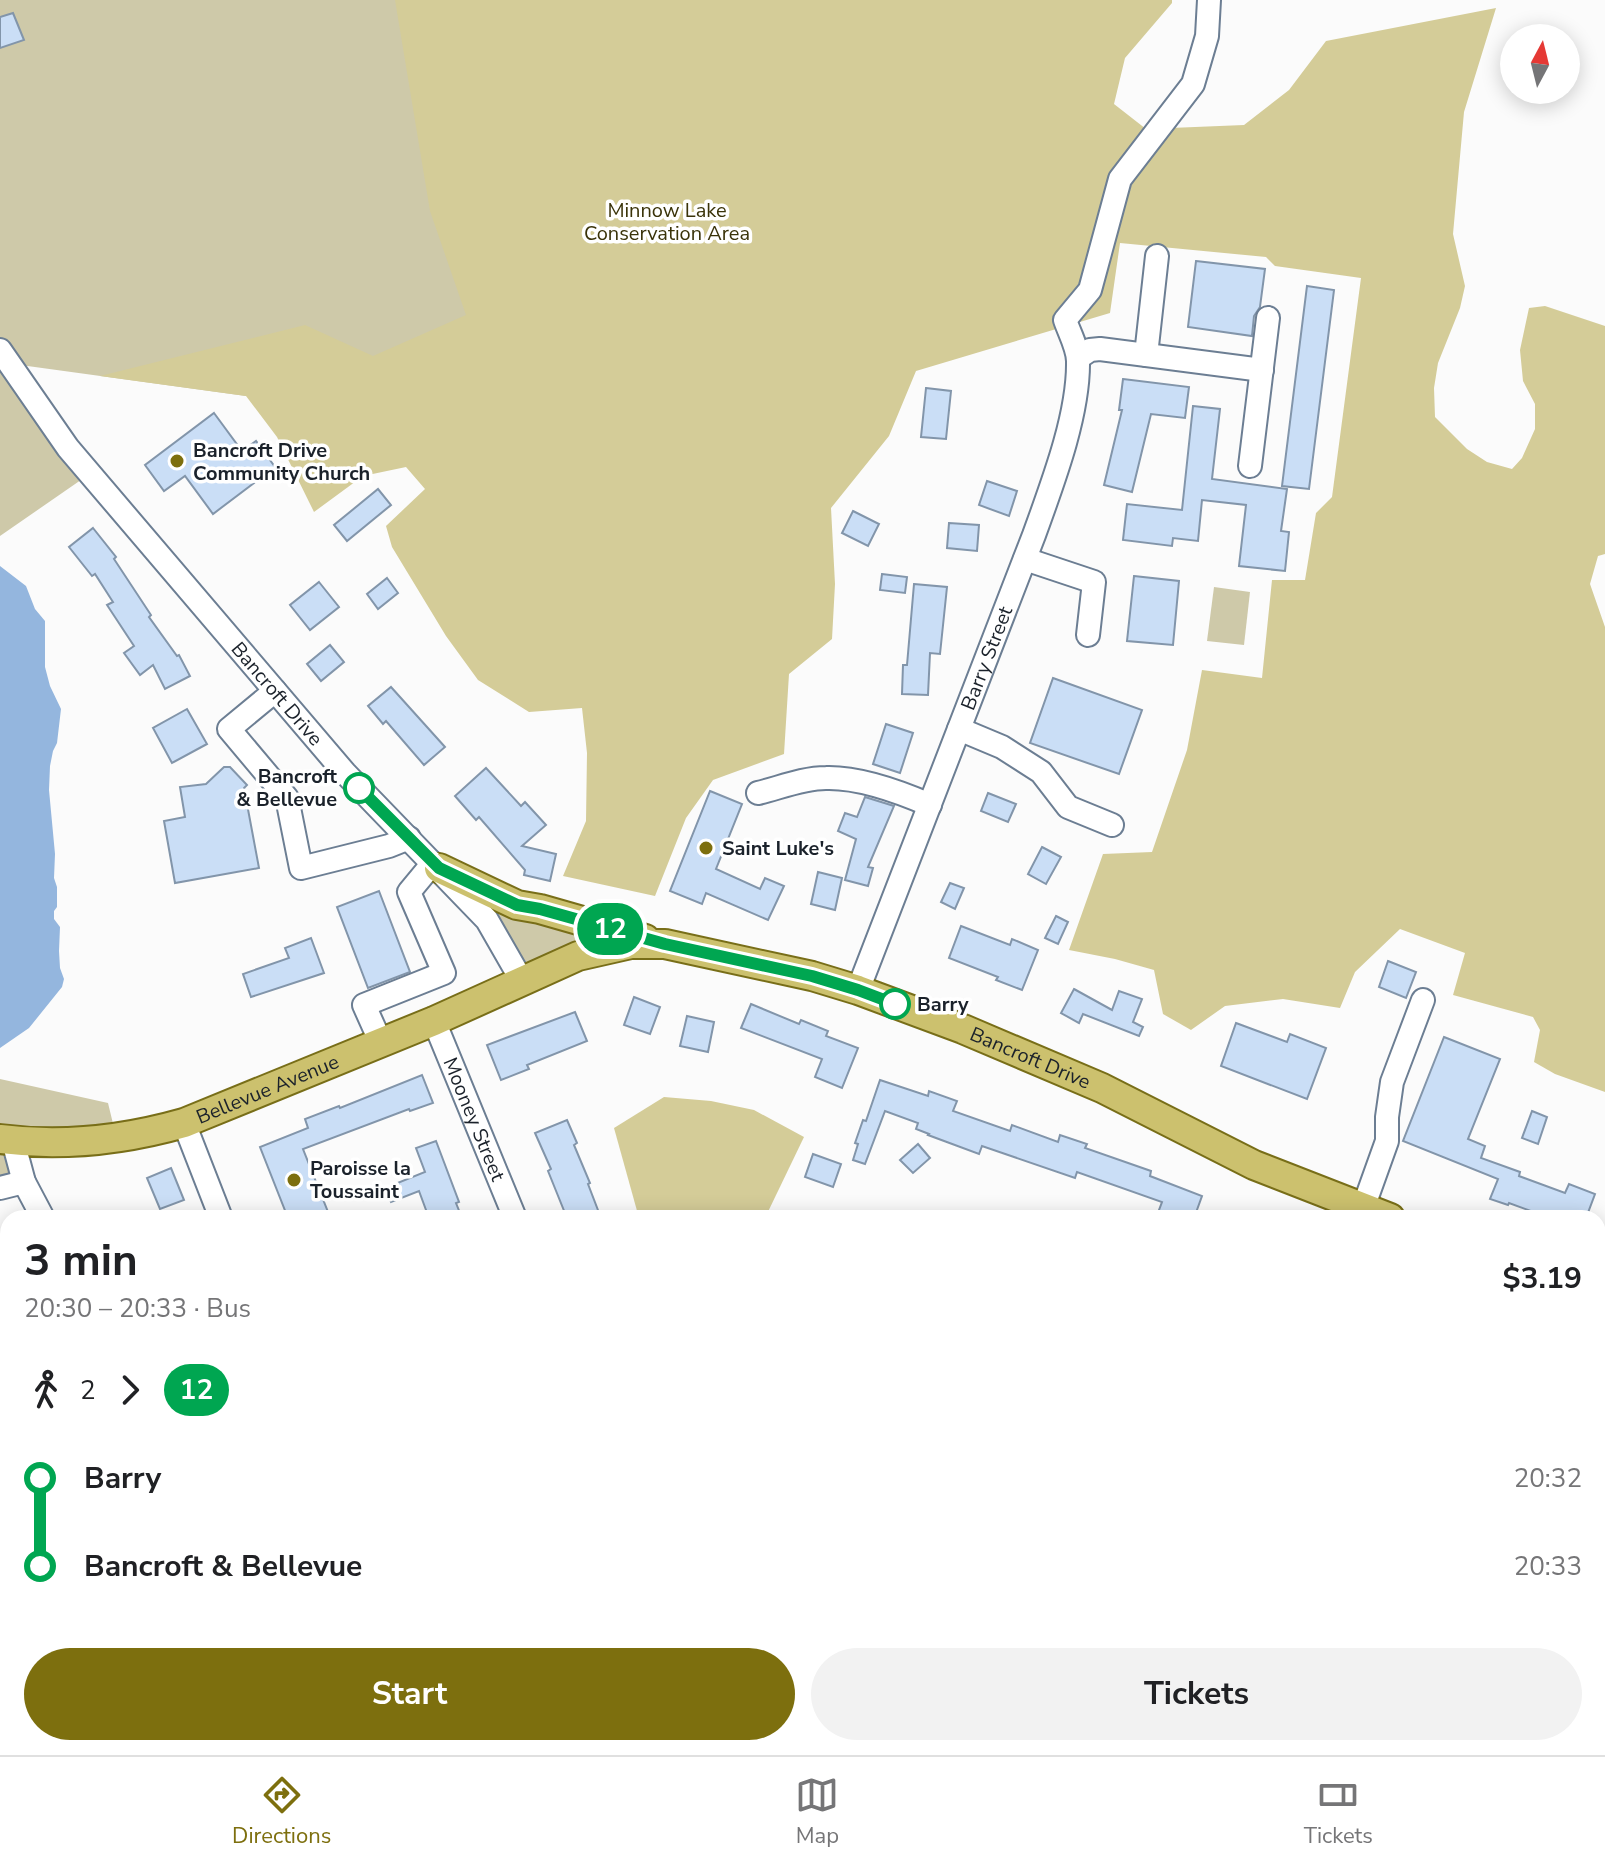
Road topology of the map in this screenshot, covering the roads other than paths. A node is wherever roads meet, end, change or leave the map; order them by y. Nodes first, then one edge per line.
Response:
1 (1209, 0) edge
2 (1157, 256) dead end
3 (1268, 318) dead end
4 (0, 350) edge
5 (1146, 355) junction
6 (1078, 358) junction
7 (1262, 370) junction
8 (1250, 466) dead end
9 (1025, 559) junction
10 (1088, 635) dead end
11 (275, 691) junction
12 (959, 729) junction
13 (758, 793) dead end
14 (930, 805) junction
15 (1112, 825) dead end
16 (409, 838) junction
17 (436, 866) junction
18 (665, 944) junction
19 (522, 981) junction
20 (858, 990) junction
21 (1423, 1000) dead end
22 (434, 1021) junction
23 (381, 1043) junction
24 (184, 1123) junction
25 (7, 1140) edge
26 (24, 1182) junction
27 (0, 1188) edge
28 (39, 1210) edge
29 (218, 1210) edge
30 (512, 1210) edge
31 (1364, 1210) edge
32 (1375, 1210) edge

1 - 6 street, Barry Street
2 - 5 street
3 - 7 street
4 - 11 street, Bancroft Drive
5 - 6 street
5 - 7 street
6 - 9 street, Barry Street
7 - 8 street
9 - 10 street
9 - 12 street, Barry Street
11 - 16 street, Bancroft Drive
11 - 16 street
12 - 14 street, Barry Street
12 - 15 street
13 - 14 street
14 - 20 street, Barry Street
16 - 17 street, Bancroft Drive
17 - 18 main road
17 - 19 street, Bancroft Drive
17 - 23 street
18 - 19 main road, Bancroft Drive
18 - 20 main road, Bancroft Drive
19 - 22 main road, Bellevue Avenue
20 - 31 main road, Bancroft Drive
21 - 32 street
22 - 23 main road, Bellevue Avenue
22 - 30 street, Mooney Street
23 - 24 main road, Bellevue Avenue
24 - 25 main road, Bellevue Avenue
24 - 29 street
25 - 26 street
26 - 27 street
26 - 28 street

